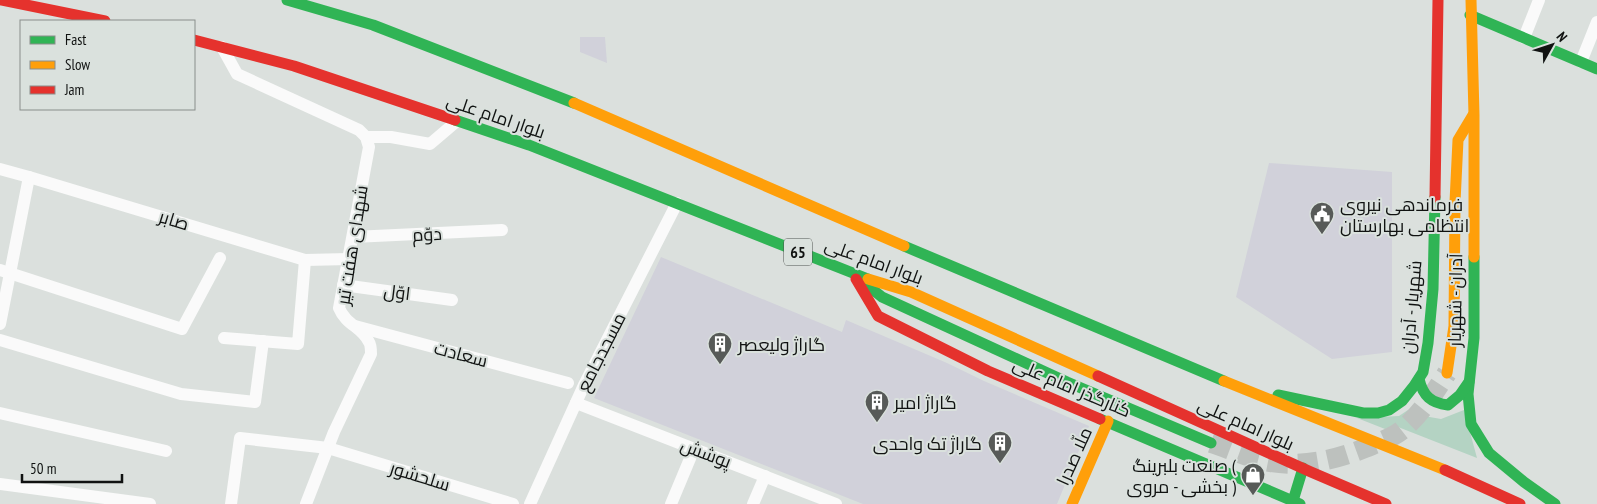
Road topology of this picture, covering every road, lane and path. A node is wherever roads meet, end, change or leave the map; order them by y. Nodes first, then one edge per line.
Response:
1 (2, 0) edge
2 (53, 0) edge
3 (287, 0) edge
4 (1438, 0) edge
5 (1471, 0) edge
6 (1539, 0) edge
7 (1470, 15) junction
8 (100, 20) edge
9 (106, 20) edge
10 (1597, 22) edge
11 (1524, 38) junction
12 (195, 40) edge
13 (222, 47) junction
14 (1581, 62) junction
15 (1597, 69) edge
16 (1474, 115) junction
17 (457, 121) junction
18 (366, 137) junction
19 (0, 170) edge
20 (29, 177) junction
21 (677, 203) junction
22 (502, 230) dead end
23 (353, 237) junction
24 (220, 258) dead end
25 (349, 259) junction
26 (305, 260) junction
27 (6, 272) edge
28 (854, 274) junction
29 (343, 285) junction
30 (452, 300) dead end
31 (0, 324) edge
32 (354, 326) junction
33 (224, 338) dead end
34 (0, 340) edge
35 (263, 341) junction
36 (1447, 373) tunnel mouth
37 (1419, 379) junction
38 (1469, 382) junction
39 (568, 383) dead end
40 (1231, 384) junction
41 (576, 403) junction
42 (0, 412) edge
43 (1108, 422) junction
44 (1211, 443) tunnel mouth
45 (328, 448) junction
46 (694, 449) junction
47 (166, 451) dead end
48 (1307, 470) junction
49 (764, 476) junction
50 (0, 484) edge
51 (1297, 503) edge
52 (150, 504) edge
53 (231, 504) edge
54 (306, 504) edge
55 (513, 504) edge
56 (530, 504) edge
57 (671, 504) edge
58 (753, 504) edge
59 (836, 504) edge
60 (1072, 504) edge
61 (1386, 504) edge
62 (1520, 504) edge
63 (1555, 504) edge

1 - 8 main road
2 - 9 main road
3 - 40 main road, بلوار امام علی
4 - 37 main road, شهریار - آدران
5 - 7 main road, آدران - شهریار
6 - 11 street
7 - 11 main road
7 - 16 main road, آدران - شهریار
10 - 14 street
11 - 14 main road
12 - 13 main road, بلوار امام علی / 65
13 - 17 main road, بلوار امام علی / 65
13 - 18 street
14 - 15 main road
16 - 36 main road
16 - 38 main road, آدران - شهریار
17 - 18 street
17 - 21 main road, بلوار امام علی / 65
18 - 23 street, شهدای هفت تیر
19 - 20 street, صابر
20 - 26 street, صابر
20 - 27 street
21 - 28 main road, بلوار امام علی / 65
21 - 41 street, مسجدجامع
22 - 23 street, دوّم
23 - 25 street, شهدای هفت تیر
24 - 27 street
25 - 26 street, صابر
25 - 29 street, شهدای هفت تیر
26 - 35 street
27 - 31 street
28 - 43 main road, کنارگذر امام علی
28 - 44 main road
28 - 48 main road, بلوار امام علی / 65
29 - 30 street, اوّل
29 - 32 street, شهدای هفت تیر
32 - 39 street, سعادت
32 - 45 street, شهدای هفت تیر
33 - 35 street
34 - 35 street
37 - 38 main road
37 - 40 main road, شهریار - آدران
38 - 63 main road, آدران - شهریار
40 - 62 main road, بلوار امام علی
41 - 46 street, پوشش
41 - 56 street, مسجدجامع
42 - 47 street
43 - 51 main road, کنارگذر امام علی
43 - 60 main road, ملّا صدرا
45 - 53 street, سلحشور
45 - 54 street, شهدای هفت تیر
45 - 55 street, سلحشور
46 - 49 street, پوشش
46 - 57 street
48 - 51 main road
48 - 61 main road, بلوار امام علی / 65
49 - 58 street
49 - 59 street, پوشش
50 - 52 street

